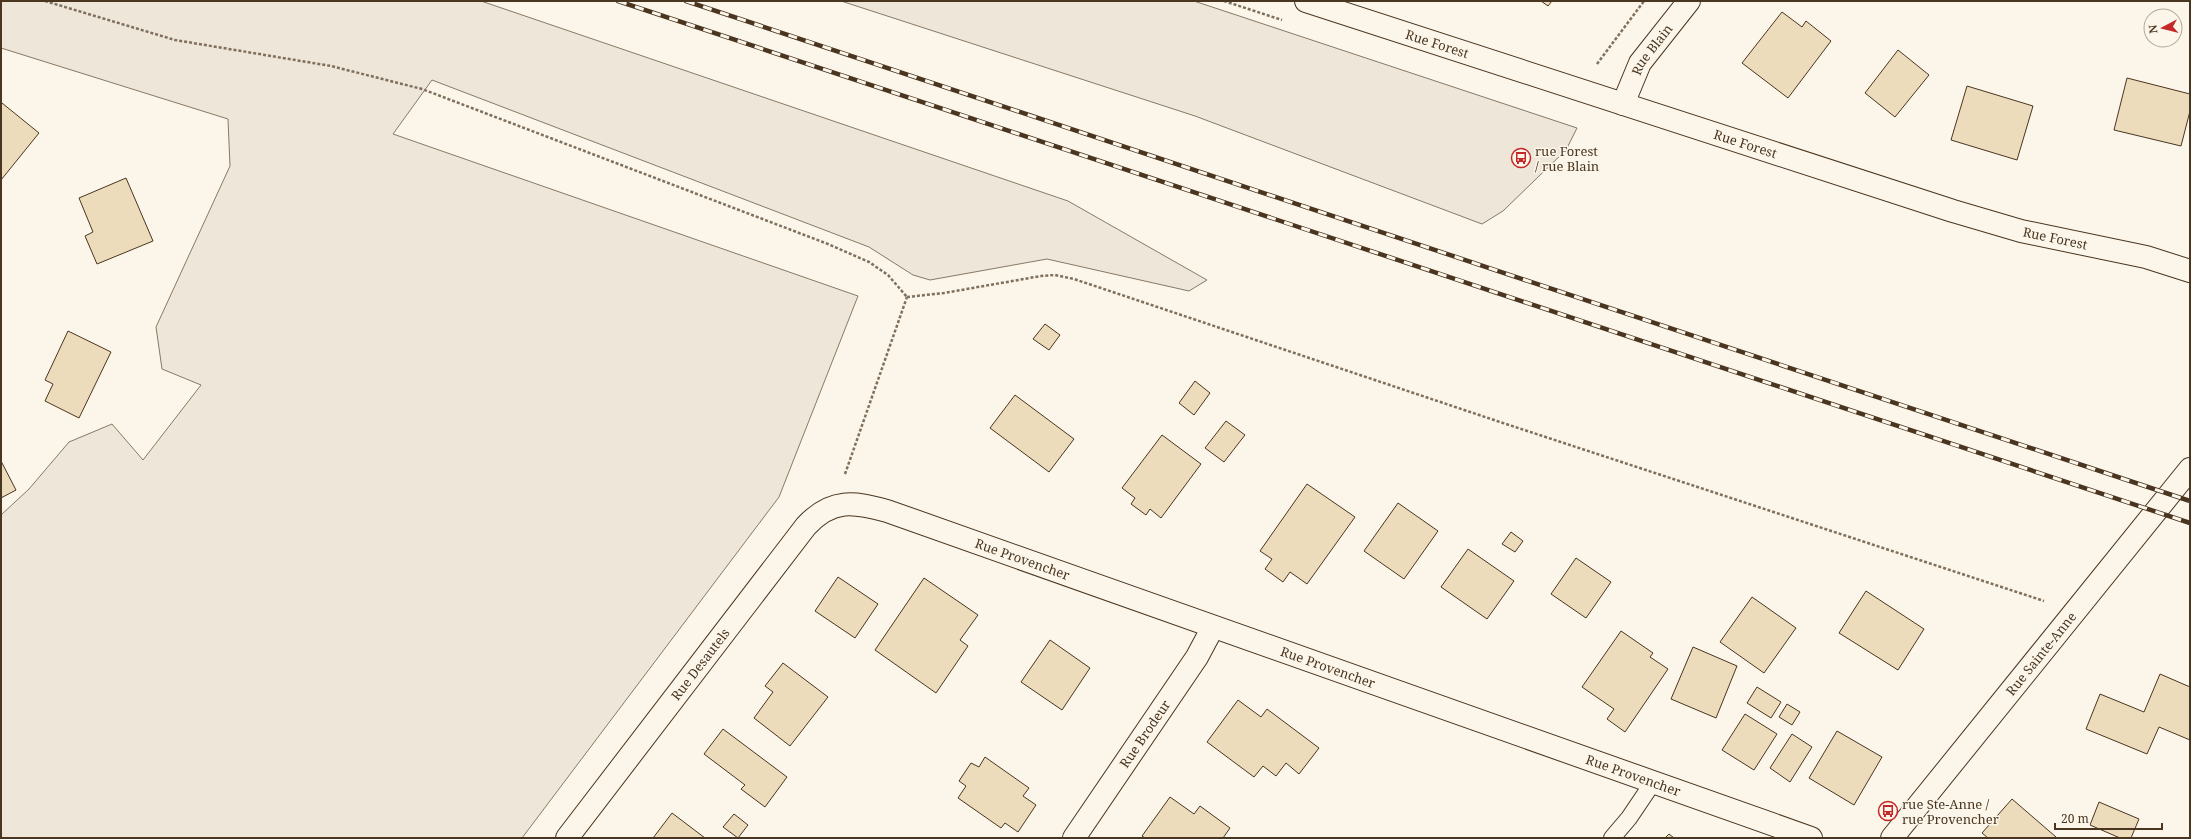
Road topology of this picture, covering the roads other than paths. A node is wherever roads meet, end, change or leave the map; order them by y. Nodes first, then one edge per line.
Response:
1 (1306, 1) edge
2 (1689, 1) edge
3 (1623, 104) junction
4 (2190, 271) edge
5 (2190, 469) edge
6 (843, 504) joint
7 (1213, 628) junction
8 (1654, 781) junction
9 (567, 838) edge
10 (1074, 838) edge
11 (1612, 838) edge
12 (1811, 838) edge
13 (1892, 838) edge

1 - 3 street, Rue Forest
2 - 3 street, Rue Blain
3 - 4 street, Rue Forest
5 - 13 street, Rue Sainte-Anne
6 - 7 street, Rue Provencher
6 - 9 street, Rue Desautels
7 - 8 street, Rue Provencher
7 - 10 street, Rue Brodeur
8 - 11 lane
8 - 12 street, Rue Provencher

